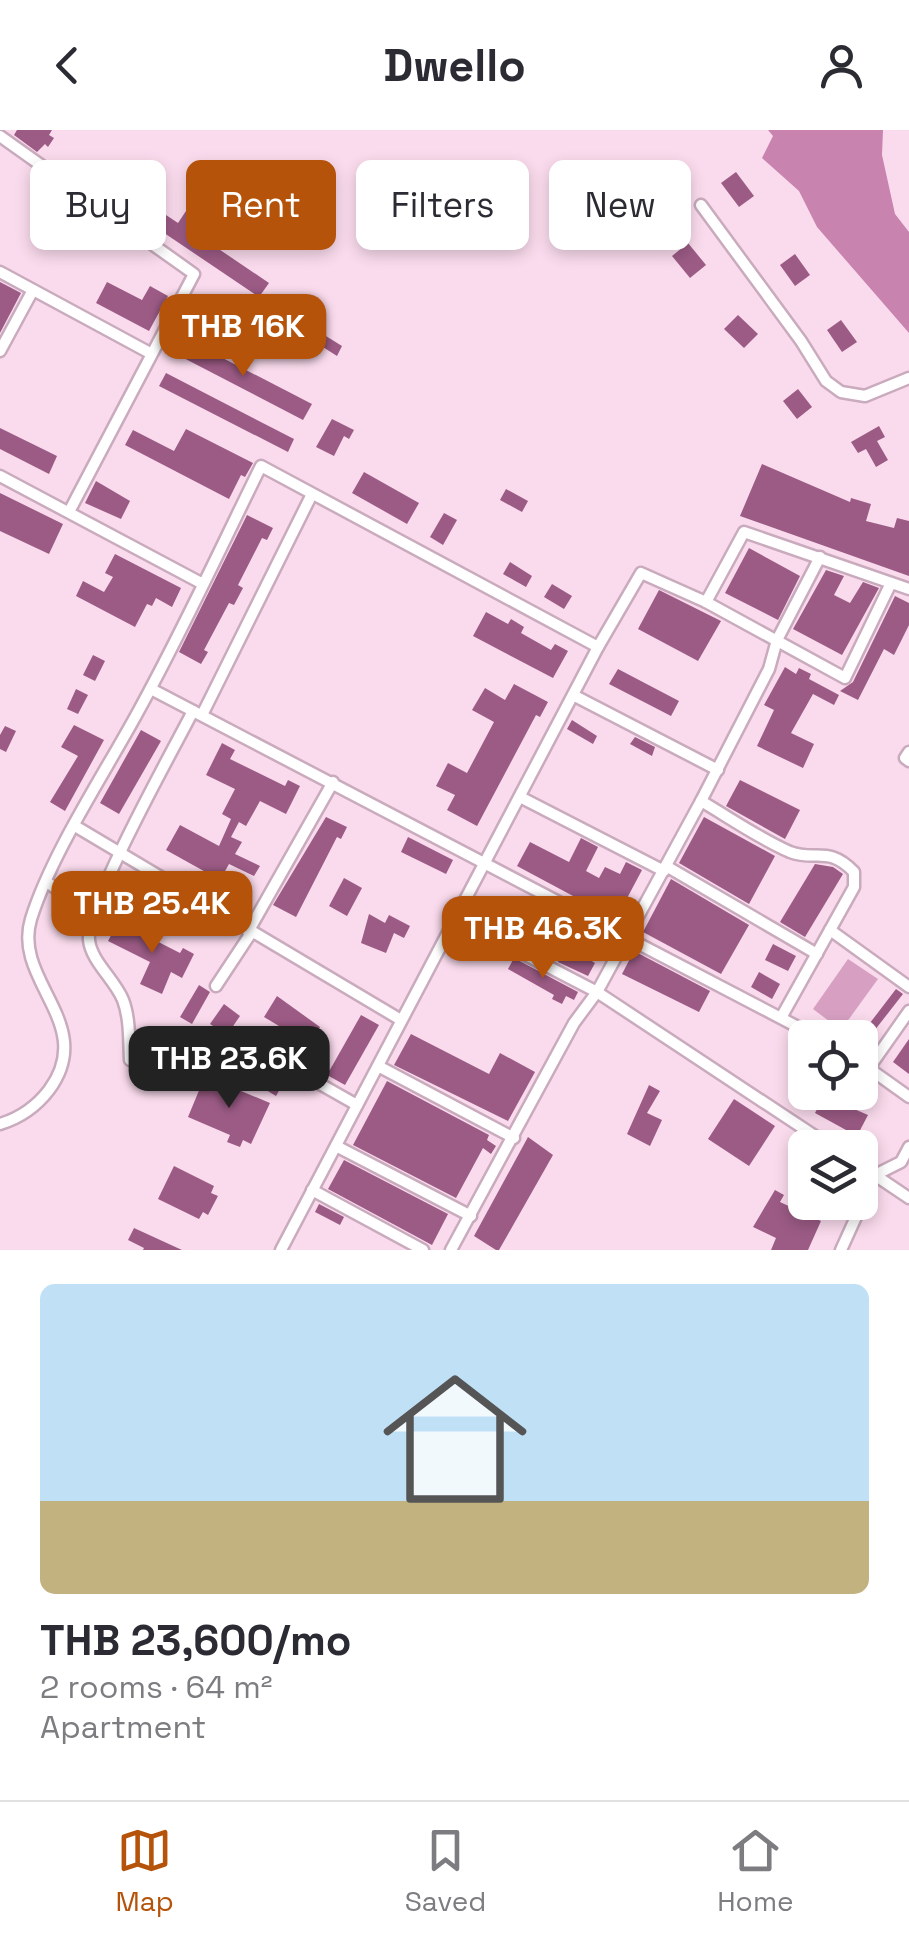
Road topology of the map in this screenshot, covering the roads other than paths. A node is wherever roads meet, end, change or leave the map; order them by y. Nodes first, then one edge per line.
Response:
1 (0, 136) edge
2 (701, 205) dead end
3 (0, 272) edge
4 (34, 290) junction
5 (0, 351) edge
6 (150, 353) junction
7 (909, 378) edge
8 (0, 476) edge
9 (312, 494) junction
10 (70, 510) junction
11 (820, 557) junction
12 (891, 583) junction
13 (202, 584) junction
14 (909, 588) edge
15 (706, 602) junction
16 (777, 640) junction
17 (598, 646) junction
18 (151, 689) junction
19 (572, 695) junction
20 (198, 713) junction
21 (909, 752) edge
22 (909, 762) edge
23 (718, 770) junction
24 (333, 782) junction
25 (520, 797) junction
26 (702, 801) junction
27 (76, 826) junction
28 (121, 852) junction
29 (486, 862) junction
30 (665, 869) junction
31 (47, 882) junction
32 (92, 916) junction
33 (527, 919) dead end
34 (830, 930) junction
35 (250, 933) junction
36 (626, 938) junction
37 (817, 954) junction
38 (216, 986) dead end
39 (909, 987) edge
40 (597, 992) junction
41 (909, 1011) edge
42 (782, 1016) junction
43 (401, 1020) junction
44 (789, 1020) edge
45 (878, 1048) edge
46 (130, 1060) dead end
47 (290, 1066) dead end
48 (378, 1066) junction
49 (878, 1075) edge
50 (909, 1097) edge
51 (357, 1105) junction
52 (0, 1124) edge
53 (806, 1130) edge
54 (514, 1138) junction
55 (336, 1146) junction
56 (909, 1147) edge
57 (878, 1174) edge
58 (878, 1176) edge
59 (312, 1190) junction
60 (909, 1198) edge
61 (471, 1216) junction
62 (855, 1220) edge
63 (281, 1250) edge
64 (423, 1250) edge
65 (452, 1250) edge
66 (841, 1250) edge

1 - 6 street
2 - 7 street
3 - 4 street
4 - 5 street
4 - 6 street
6 - 10 street
8 - 10 street
9 - 13 street
9 - 17 street
9 - 20 street
10 - 13 street
11 - 12 street
11 - 15 street
11 - 16 street
12 - 14 street
12 - 16 street
13 - 18 street
15 - 16 street
15 - 17 street
16 - 23 street
17 - 19 street
18 - 20 street
18 - 27 street
19 - 23 street
19 - 25 street
20 - 24 street
20 - 28 street
21 - 22 street
23 - 26 street
24 - 29 street
24 - 35 street
25 - 29 street
25 - 30 street
26 - 30 street
26 - 34 street
27 - 28 street
27 - 31 street
28 - 32 street
28 - 35 street
29 - 36 street
29 - 43 street
30 - 36 street
30 - 37 street
31 - 32 street
31 - 52 street
32 - 46 street
33 - 40 street
34 - 37 street
34 - 39 street
35 - 38 street
35 - 43 street
36 - 40 street
36 - 42 street
37 - 42 street
40 - 53 street
40 - 54 street
41 - 45 street
42 - 44 street
43 - 48 street
47 - 51 street
48 - 51 street
48 - 54 street
49 - 50 street
51 - 55 street
54 - 61 street
55 - 59 street
55 - 61 street
56 - 57 street
58 - 60 street
59 - 63 street
59 - 64 street
61 - 65 street
62 - 66 street

